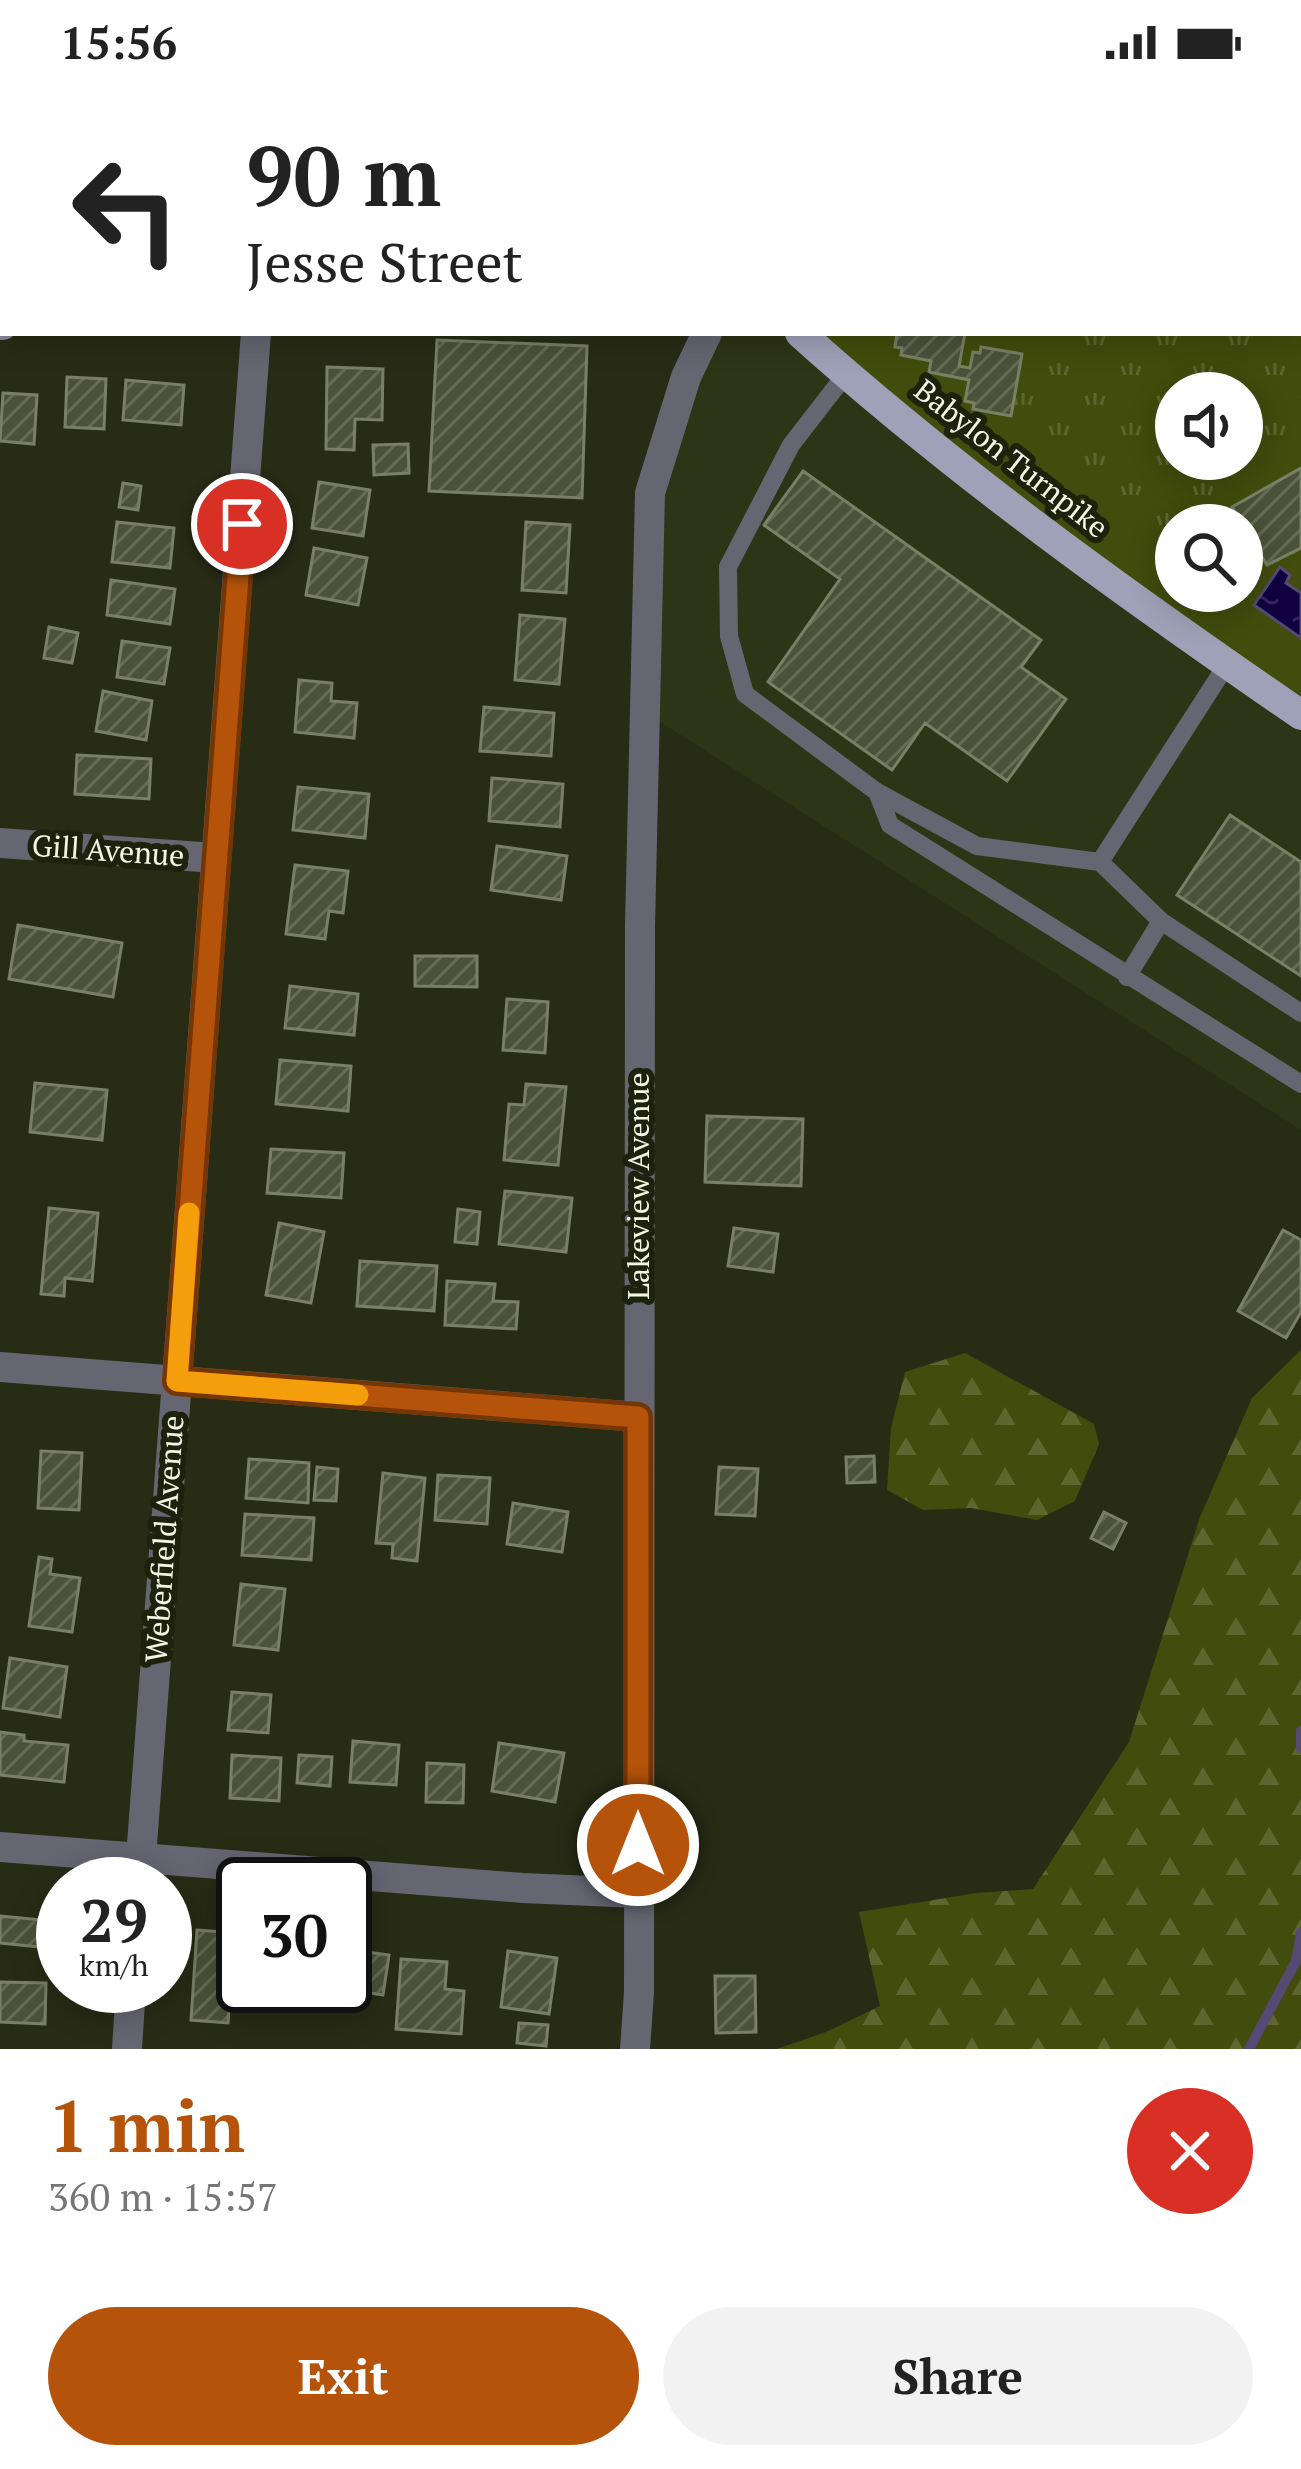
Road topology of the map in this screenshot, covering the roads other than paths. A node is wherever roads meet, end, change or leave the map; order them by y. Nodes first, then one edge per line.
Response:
1 (256, 336) edge
2 (706, 336) edge
3 (803, 336) edge
4 (846, 374) junction
5 (1227, 664) junction
6 (1301, 715) edge
7 (877, 792) junction
8 (0, 843) edge
9 (216, 858) junction
10 (1100, 862) junction
11 (1161, 921) junction
12 (1127, 977) junction
13 (1301, 1013) edge
14 (1301, 1084) edge
15 (0, 1367) edge
16 (177, 1381) junction
17 (638, 1417) junction
18 (0, 1847) edge
19 (58, 1857) edge
20 (141, 1857) edge
21 (192, 1873) edge
22 (638, 1893) junction
23 (129, 2013) edge
24 (127, 2049) edge
25 (635, 2049) edge

1 - 9 street, Weberfield Avenue
2 - 17 street, Lakeview Avenue
3 - 4 main road, Babylon Turnpike
4 - 5 main road, Babylon Turnpike
4 - 7 lane
5 - 6 main road, Babylon Turnpike
5 - 10 lane
7 - 10 lane
7 - 12 lane
8 - 9 street, Gill Avenue
9 - 16 street, Weberfield Avenue
10 - 11 lane
11 - 12 lane
11 - 13 lane
12 - 14 lane
15 - 16 street
16 - 17 street
16 - 20 street, Weberfield Avenue
17 - 22 street, Lakeview Avenue
18 - 19 street
21 - 22 street
22 - 25 street, Lakeview Avenue
23 - 24 street

